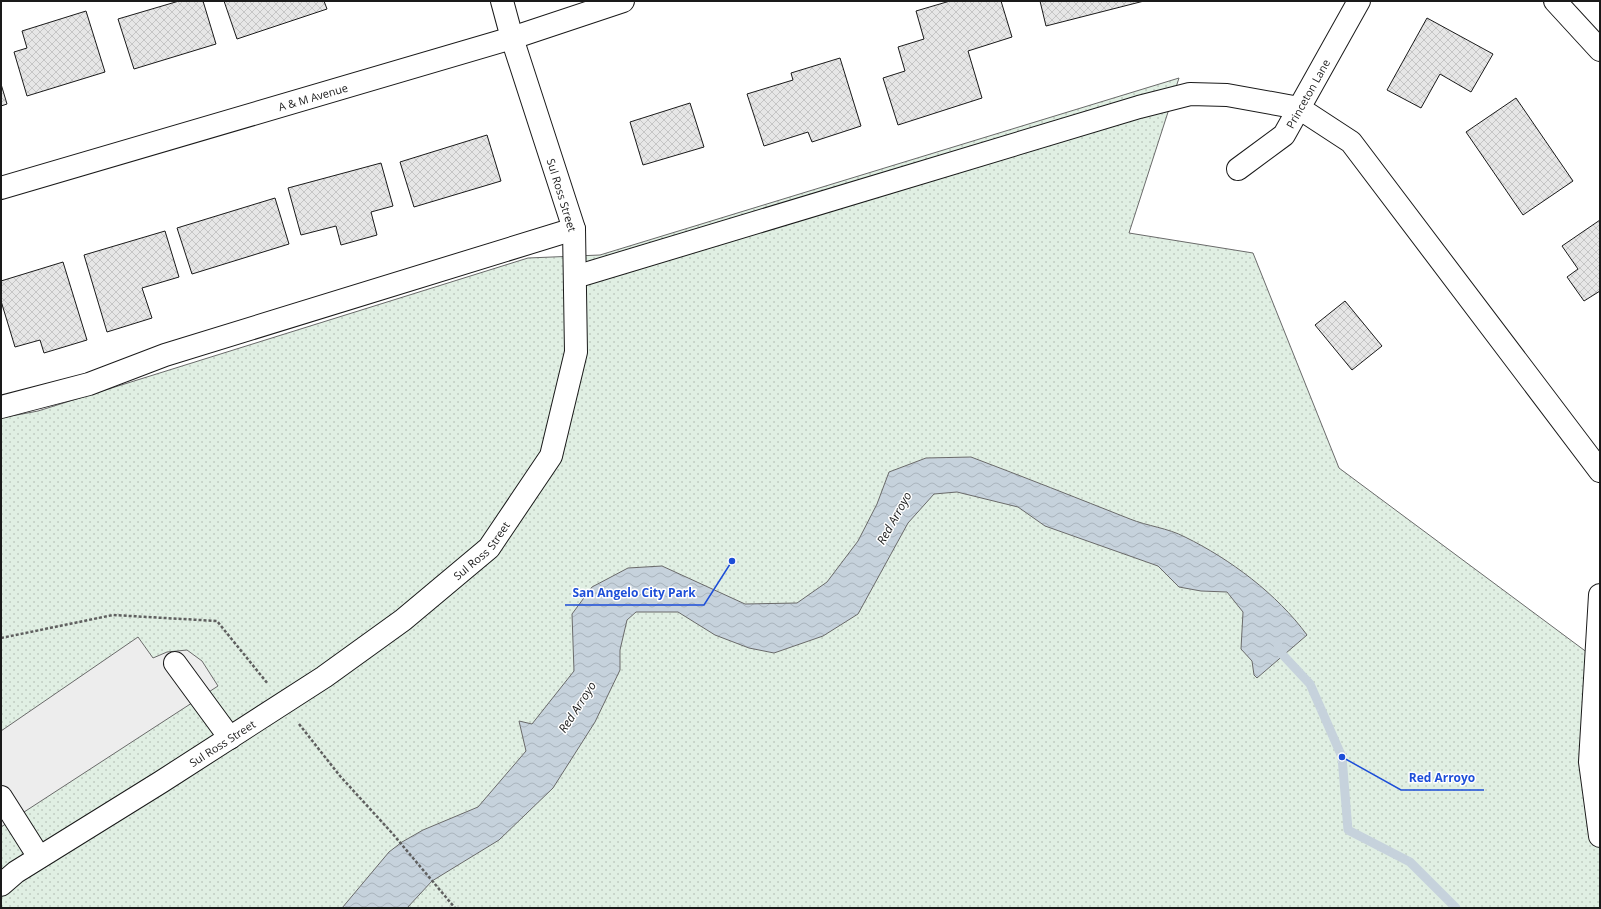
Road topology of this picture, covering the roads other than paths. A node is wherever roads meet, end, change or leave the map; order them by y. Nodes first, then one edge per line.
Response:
1 (502, 1) edge
2 (623, 1) edge
3 (1359, 1) edge
4 (1558, 2) edge
5 (512, 38) junction
6 (1600, 50) edge
7 (1299, 108) junction
8 (1238, 169) dead end
9 (1, 188) edge
10 (574, 229) junction
11 (575, 277) junction
12 (1, 407) edge
13 (1600, 471) edge
14 (1600, 595) edge
15 (175, 663) dead end
16 (230, 738) junction
17 (1, 797) edge
18 (1600, 836) edge
19 (39, 857) junction
20 (1, 885) edge

1 - 5 street, Sul Ross Street
2 - 5 street, A & M Avenue
3 - 7 street, Princeton Lane
4 - 6 street
5 - 9 street, A & M Avenue
5 - 10 street, Sul Ross Street
7 - 8 street, Princeton Lane
7 - 11 street
7 - 13 street
10 - 11 street, Sul Ross Street
10 - 12 street
11 - 16 street, Sul Ross Street
14 - 18 street
15 - 16 street
16 - 19 street, Sul Ross Street
17 - 19 street
19 - 20 street, Sul Ross Street

